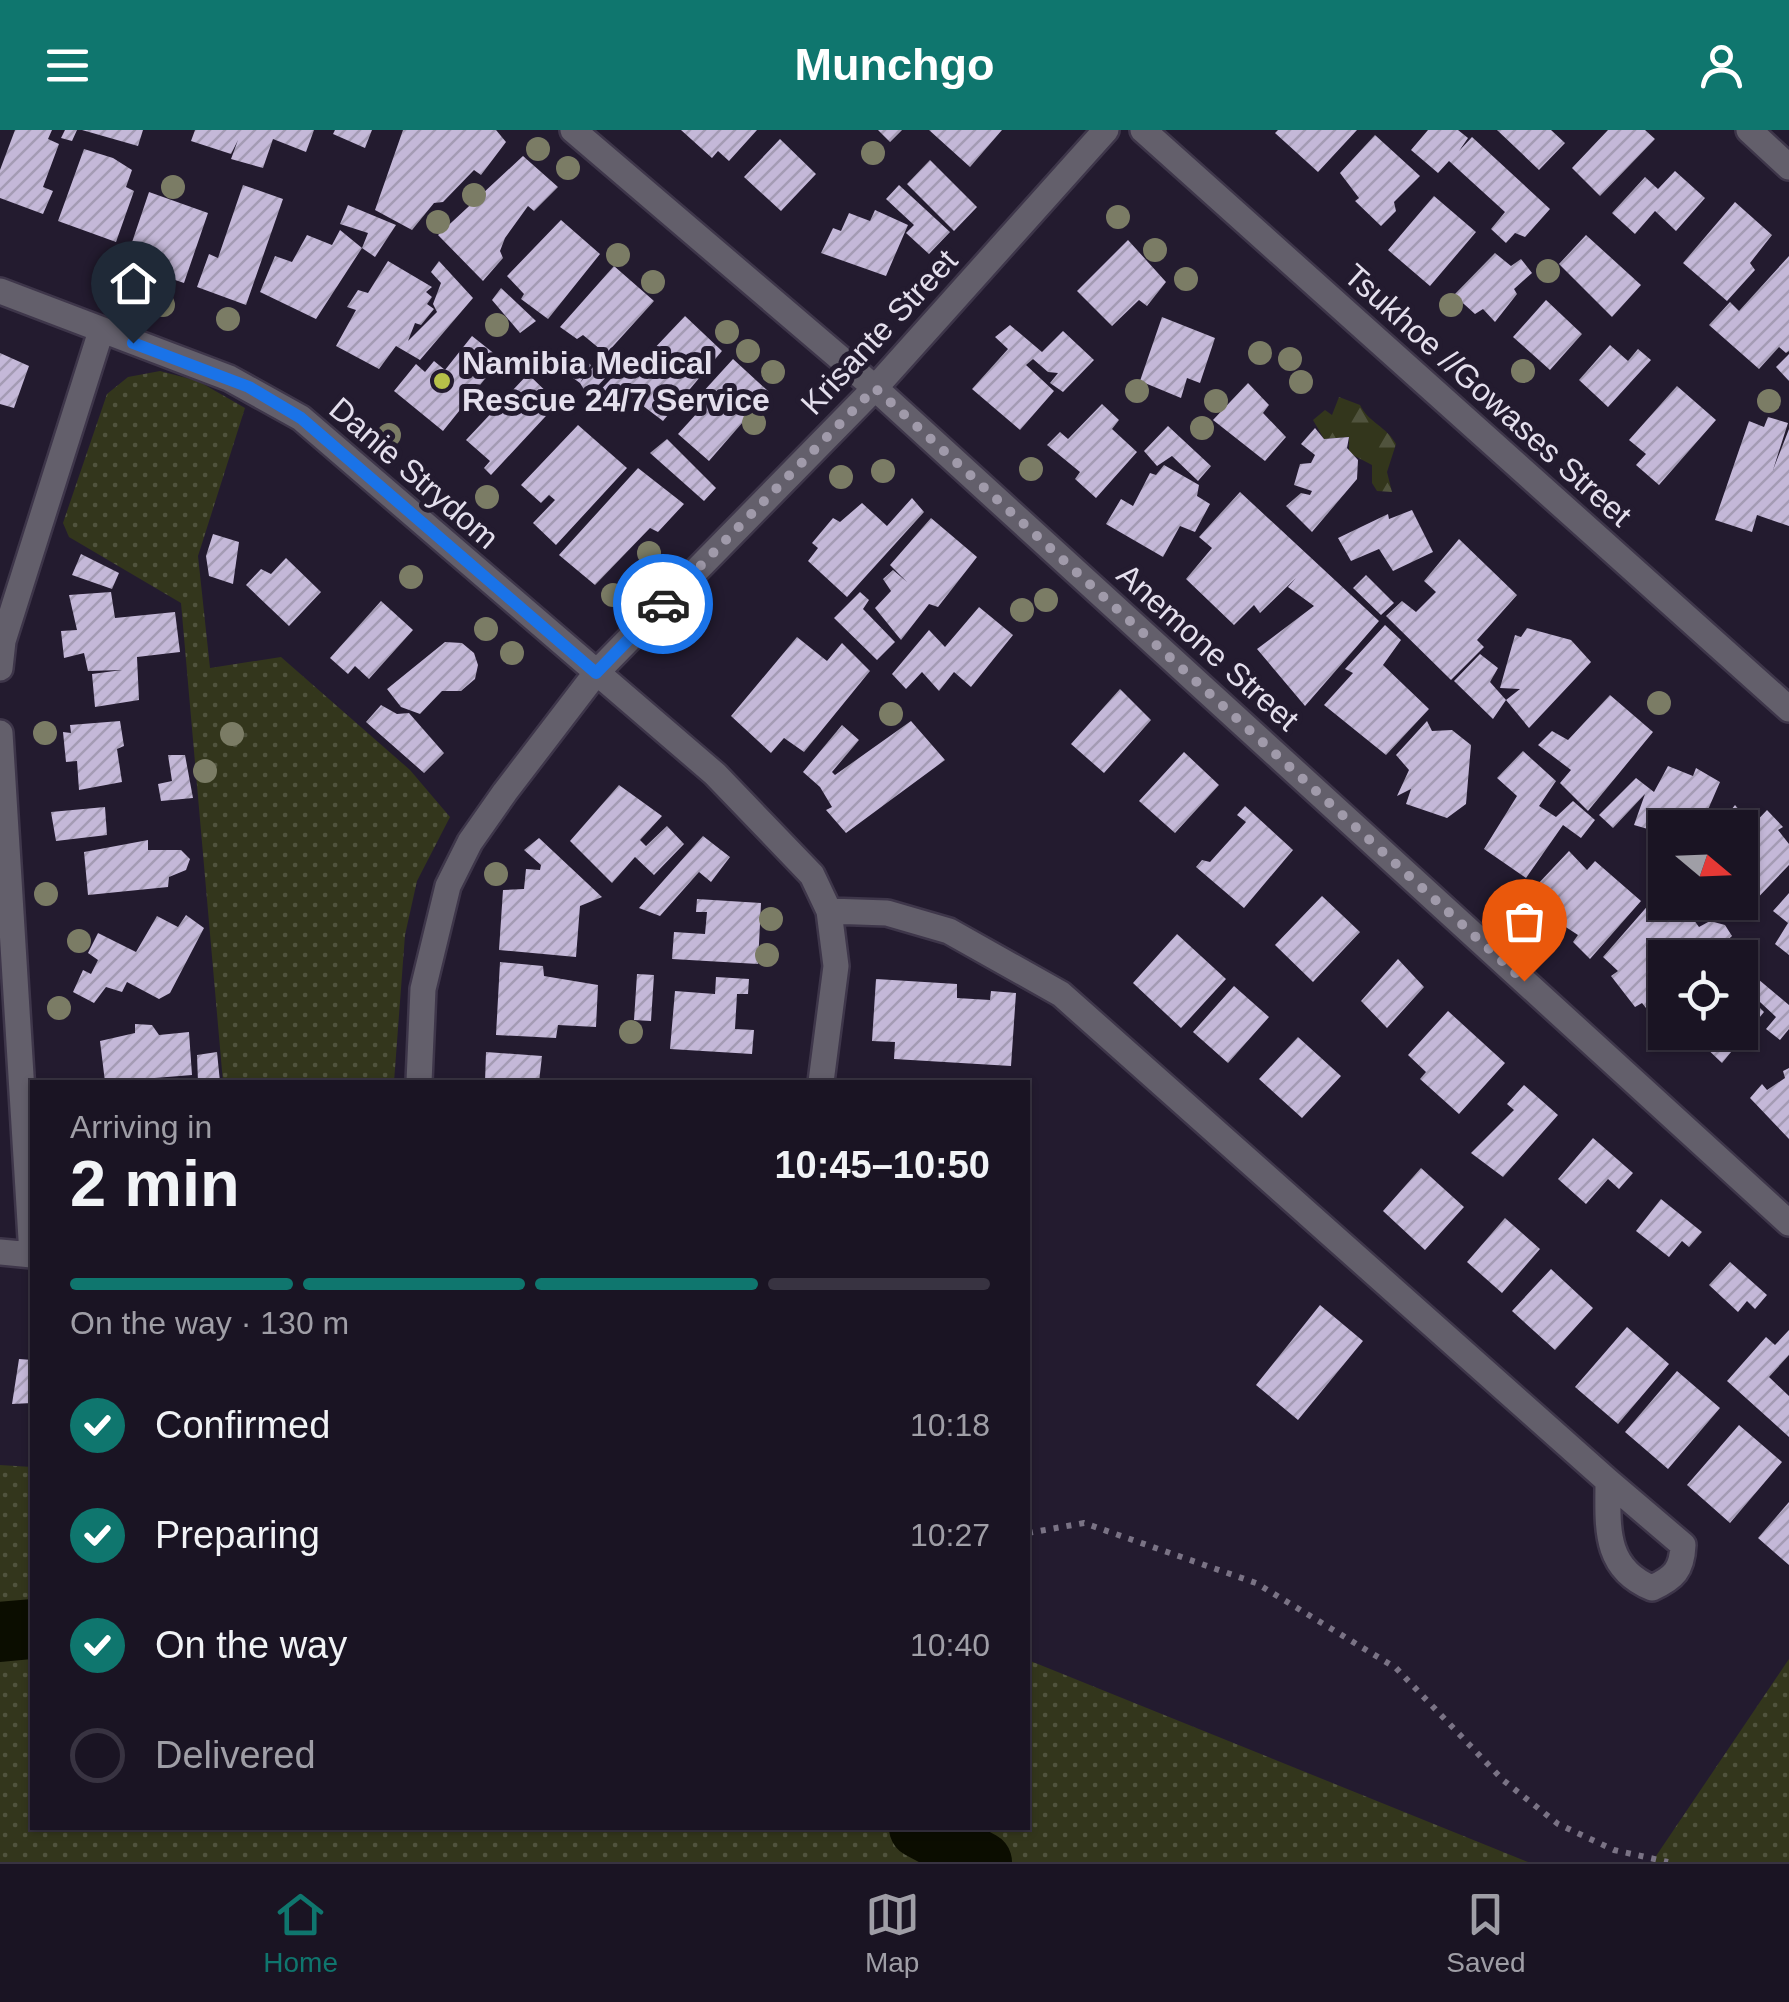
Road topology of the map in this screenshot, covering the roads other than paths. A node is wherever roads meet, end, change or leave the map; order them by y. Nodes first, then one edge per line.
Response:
1 (573, 130) edge
2 (1106, 130) edge
3 (1143, 130) edge
4 (1748, 130) edge
5 (1789, 167) edge
6 (0, 291) edge
7 (101, 331) junction
8 (875, 388) junction
9 (0, 668) edge
10 (596, 673) junction
11 (1789, 709) edge
12 (0, 733) edge
13 (830, 911) junction
14 (419, 1080) edge
15 (822, 1080) edge
16 (30, 1222) edge
17 (1789, 1223) edge
18 (0, 1252) edge
19 (30, 1255) edge
20 (1608, 1480) dead end

1 - 8 street, Anemone Street
2 - 8 street, Krisante Street
3 - 11 street, Tsukhoe //Gowases Street
4 - 5 street
6 - 7 street, Danie Strydom
7 - 9 street
7 - 10 street, Danie Strydom
8 - 10 street, Krisante Street
8 - 17 street, Anemone Street
10 - 13 street, Danie Strydom
10 - 14 street, Krisante Street
12 - 16 street
13 - 15 street
13 - 20 street
18 - 19 street

